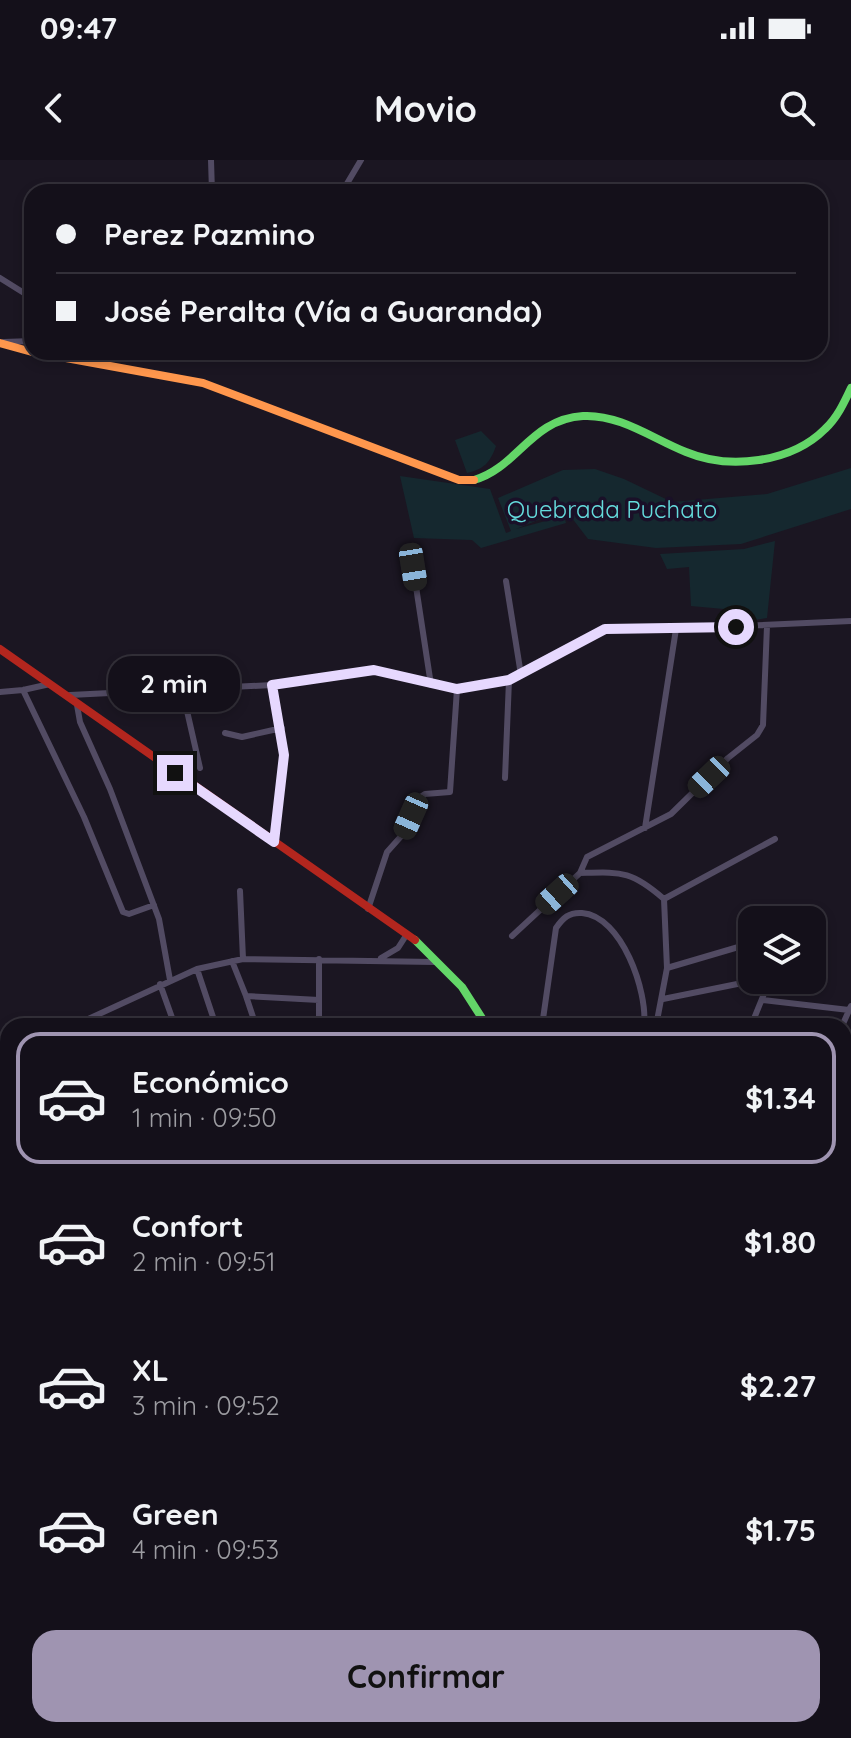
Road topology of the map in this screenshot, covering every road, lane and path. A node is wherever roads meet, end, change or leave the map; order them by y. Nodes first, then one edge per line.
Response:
1 (211, 160) edge
2 (361, 160) edge
3 (212, 184) edge
4 (347, 184) edge
5 (0, 278) edge
6 (24, 293) edge
7 (24, 342) edge
8 (0, 343) edge
9 (24, 350) edge
10 (75, 360) edge
11 (851, 388) edge
12 (413, 567) dead end
13 (506, 581) dead end
14 (851, 621) edge
15 (767, 626) junction
16 (676, 629) junction
17 (0, 649) edge
18 (521, 675) junction
19 (509, 680) junction
20 (50, 684) junction
21 (272, 685) junction
22 (431, 685) junction
23 (182, 689) junction
24 (457, 689) junction
25 (23, 690) junction
26 (0, 692) edge
27 (67, 695) junction
28 (77, 703) junction
29 (282, 728) junction
30 (225, 733) dead end
31 (200, 768) dead end
32 (505, 778) dead end
33 (645, 828) junction
34 (775, 839) dead end
35 (274, 842) junction
36 (580, 873) junction
37 (240, 891) dead end
38 (664, 899) junction
39 (154, 905) junction
40 (368, 909) junction
41 (407, 934) junction
42 (512, 936) dead end
43 (738, 947) edge
44 (243, 959) junction
45 (319, 959) junction
46 (379, 960) junction
47 (232, 961) junction
48 (440, 962) junction
49 (667, 968) junction
50 (197, 969) junction
51 (170, 980) junction
52 (160, 984) junction
53 (738, 984) edge
54 (765, 994) edge
55 (246, 996) junction
56 (663, 999) junction
57 (319, 1000) junction
58 (763, 1000) junction
59 (850, 1008) edge
60 (90, 1018) edge
61 (172, 1018) edge
62 (213, 1018) edge
63 (253, 1018) edge
64 (319, 1018) edge
65 (482, 1018) edge
66 (543, 1018) edge
67 (644, 1018) edge
68 (658, 1018) edge
69 (754, 1018) edge

1 - 3 street
2 - 4 street
5 - 6 street
7 - 8 street
8 - 9 main road
10 - 11 main road
12 - 22 street
13 - 18 street
14 - 15 street
15 - 16 street
15 - 33 street
16 - 18 street
16 - 33 street
17 - 20 main road
18 - 19 street
19 - 24 street
19 - 32 street
20 - 25 street
20 - 27 main road
21 - 22 street
21 - 23 street
21 - 29 street
22 - 24 street
23 - 27 street
23 - 31 street
24 - 40 street
25 - 26 street
25 - 39 street
27 - 28 main road
28 - 35 main road
28 - 39 street
29 - 30 street
29 - 35 street
33 - 36 street
34 - 38 street
35 - 40 main road
36 - 38 street
36 - 42 street
37 - 44 street
38 - 49 street
39 - 51 street
40 - 41 main road
41 - 46 street
41 - 48 main road
43 - 49 street
44 - 45 street
44 - 47 street
45 - 46 street
45 - 57 street
46 - 48 street
47 - 50 street
47 - 55 street
48 - 65 main road
49 - 56 street
50 - 51 street
50 - 62 street
51 - 52 street
52 - 60 street
52 - 61 street
53 - 56 street
54 - 58 street
55 - 57 street
55 - 63 street
56 - 68 street
57 - 64 street
58 - 59 street
58 - 69 street
66 - 67 street

